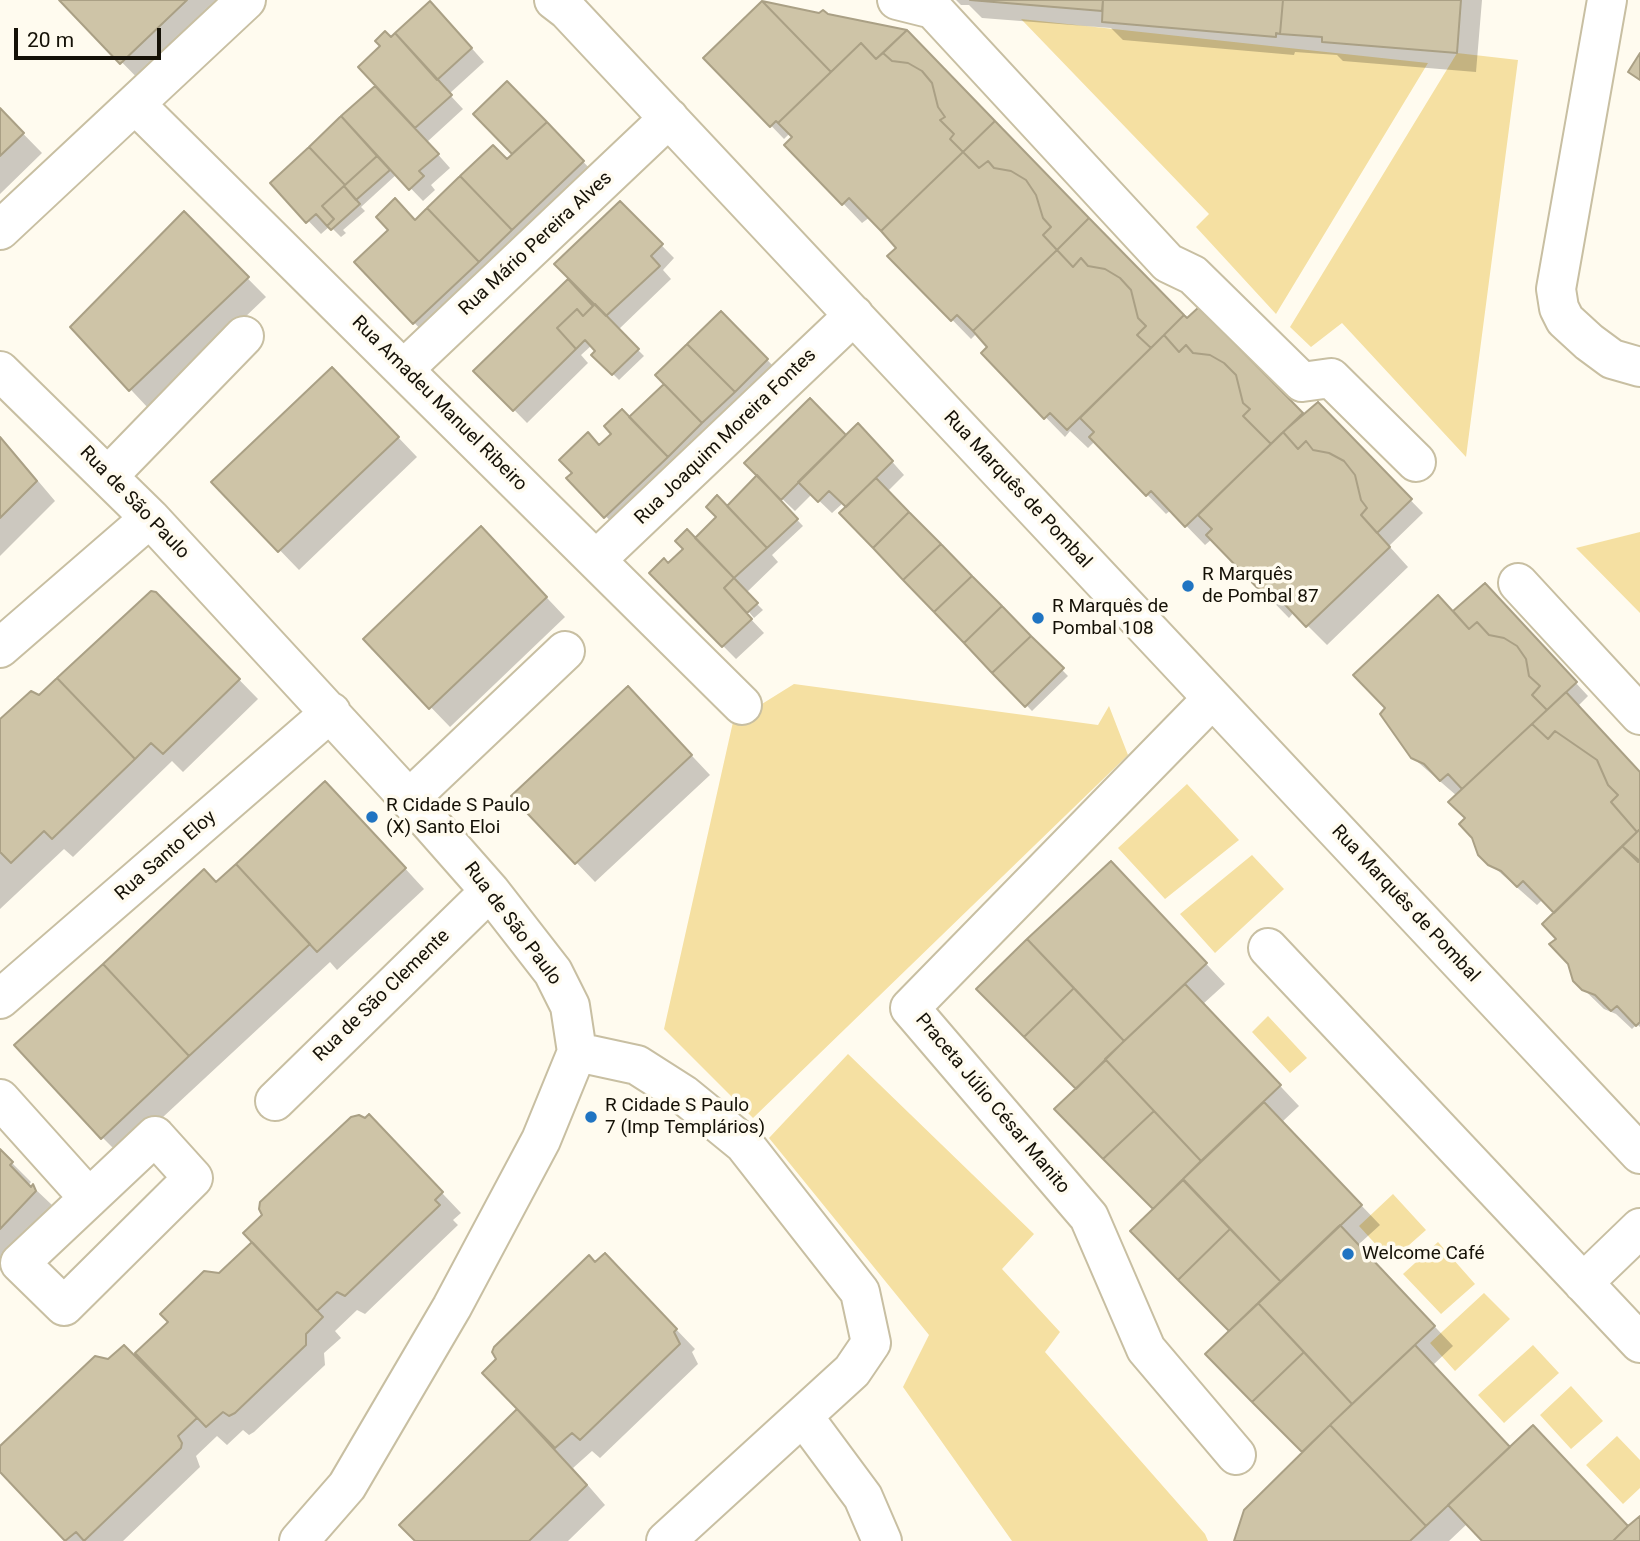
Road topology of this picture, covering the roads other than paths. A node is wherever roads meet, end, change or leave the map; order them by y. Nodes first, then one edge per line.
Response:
1 (246, 0) edge
2 (897, 0) edge
3 (1606, 0) edge
4 (562, 3) edge
5 (135, 104) junction
6 (669, 118) junction
7 (0, 230) edge
8 (854, 315) junction
9 (244, 336) dead end
10 (1640, 367) edge
11 (404, 369) junction
12 (0, 370) edge
13 (1416, 462) dead end
14 (109, 475) junction
15 (150, 518) junction
16 (597, 559) junction
17 (1518, 583) dead end
18 (0, 648) edge
19 (565, 651) dead end
20 (1212, 699) junction
21 (742, 705) dead end
22 (331, 712) junction
23 (1640, 715) edge
24 (409, 799) junction
25 (490, 891) junction
26 (1268, 948) dead end
27 (0, 999) edge
28 (577, 1052) junction
29 (0, 1099) edge
30 (275, 1101) dead end
31 (1640, 1154) edge
32 (89, 1198) junction
33 (1640, 1228) edge
34 (1583, 1283) junction
35 (1640, 1343) edge
36 (803, 1416) junction
37 (1236, 1455) dead end
38 (299, 1541) edge
39 (666, 1541) edge
40 (882, 1541) edge

1 - 5 street
2 - 13 street
3 - 10 street
4 - 6 street, Rua Marquês de Pombal
5 - 7 street
5 - 11 street, Rua Amadeu Manuel Ribeiro
6 - 8 street, Rua Marquês de Pombal
6 - 11 street, Rua Mário Pereira Alves
8 - 16 street, Rua Joaquim Moreira Fontes
8 - 20 street, Rua Marquês de Pombal
9 - 14 street
11 - 16 street, Rua Amadeu Manuel Ribeiro
12 - 14 street, Rua de São Paulo
14 - 15 street, Rua de São Paulo
15 - 18 street
15 - 22 street, Rua de São Paulo
16 - 21 street, Rua Amadeu Manuel Ribeiro
17 - 23 street
19 - 24 street
20 - 31 street, Rua Marquês de Pombal
20 - 37 street, Praceta Júlio César Manito
22 - 24 street, Rua de São Paulo
22 - 27 street, Rua Santo Eloy
24 - 25 street, Rua de São Paulo
25 - 28 street, Rua de São Paulo
25 - 30 street, Rua de São Clemente
26 - 34 street
28 - 36 street
28 - 38 street
29 - 32 street
32 - 32 street
33 - 34 street
34 - 35 street
36 - 39 street
36 - 40 street

